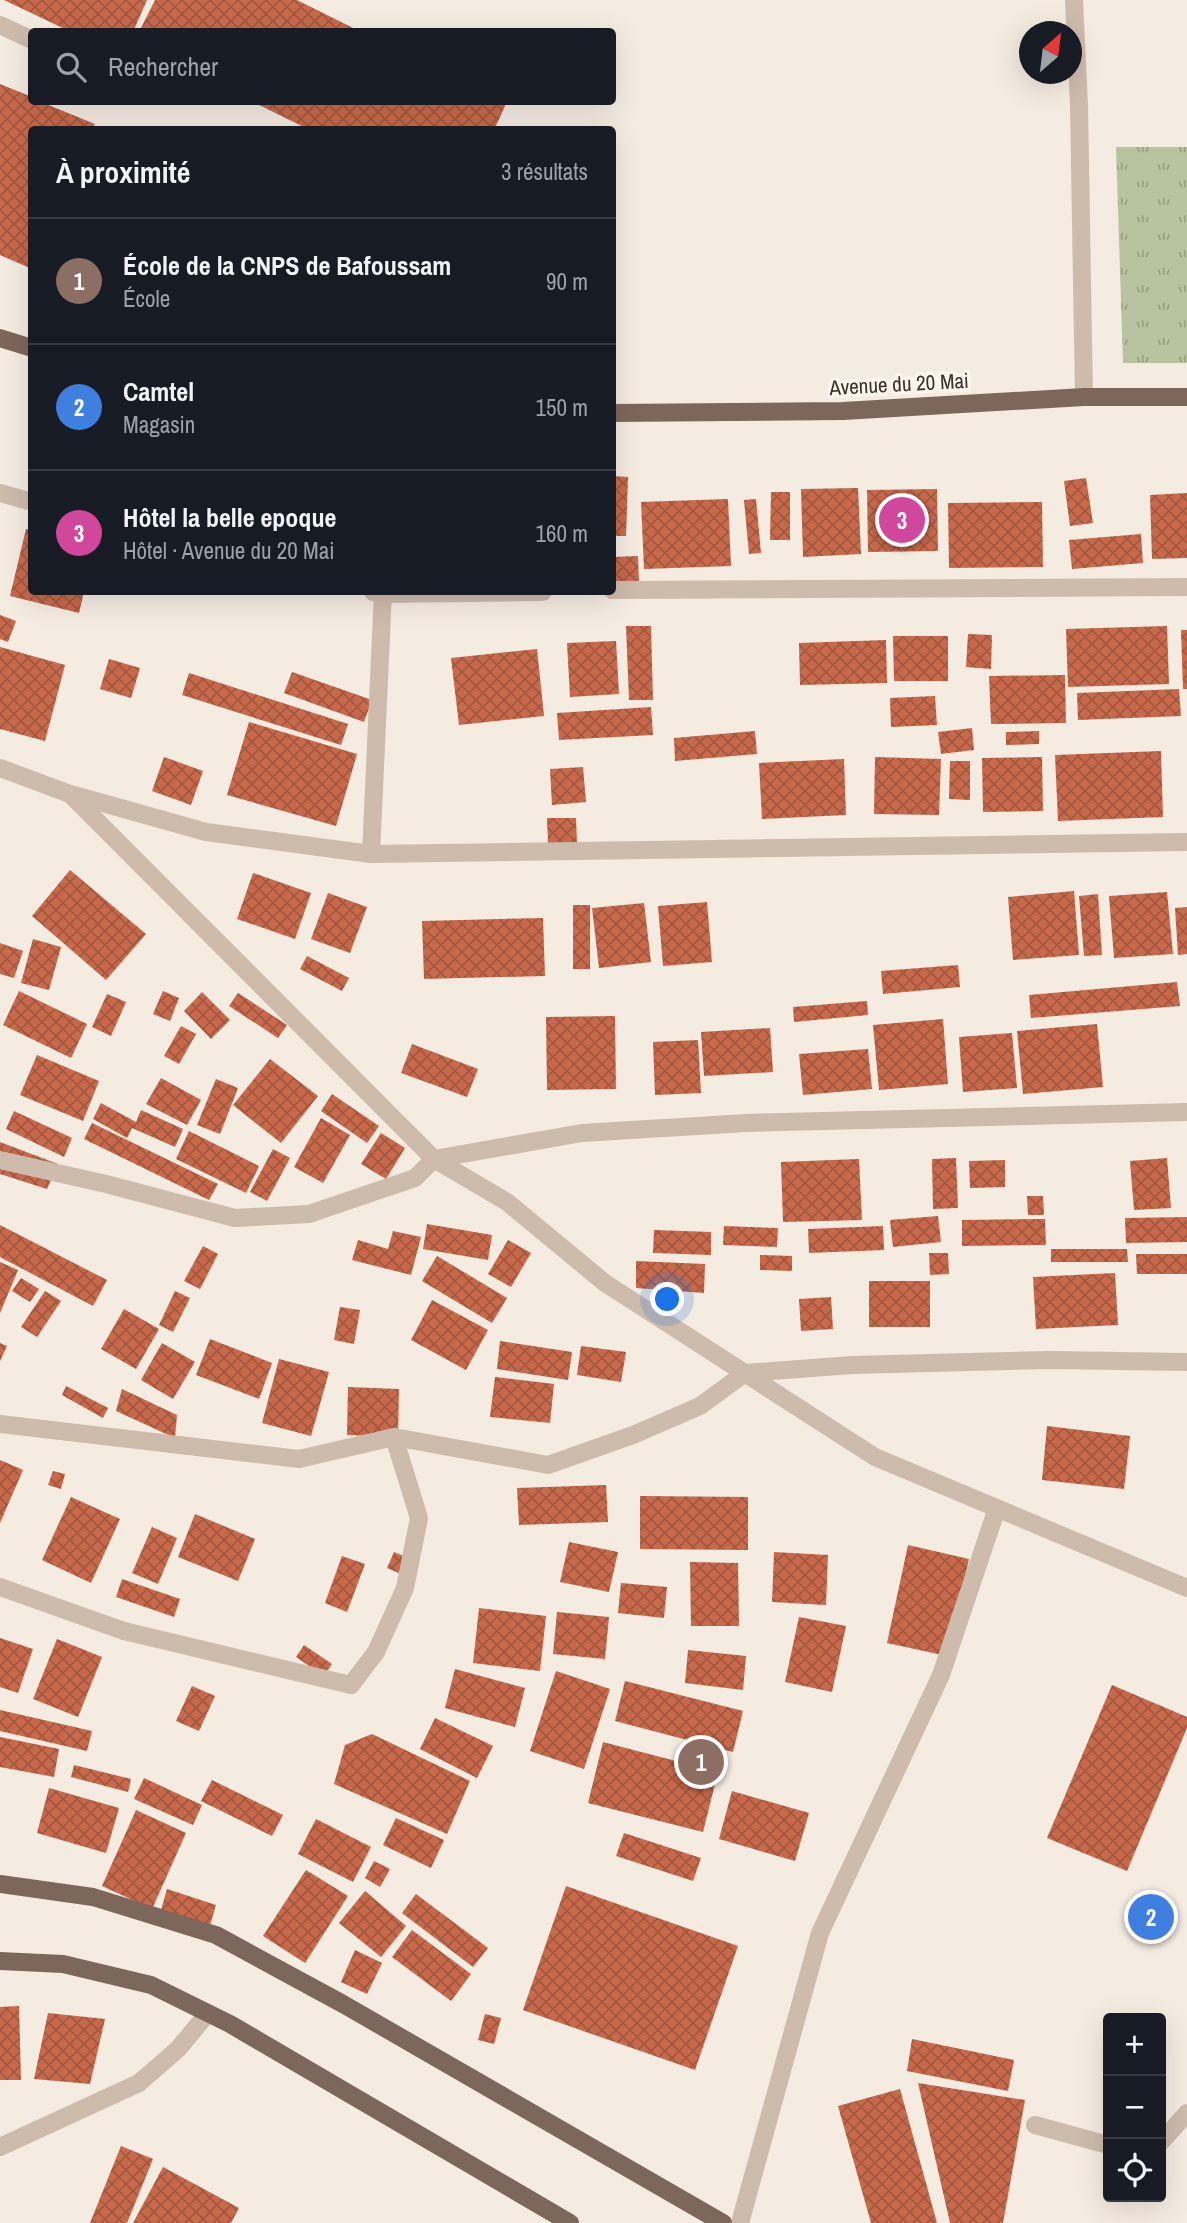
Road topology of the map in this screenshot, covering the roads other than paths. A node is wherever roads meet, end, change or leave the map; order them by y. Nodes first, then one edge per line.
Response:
1 (1074, 0) edge
2 (0, 25) edge
3 (28, 38) edge
4 (0, 338) edge
5 (28, 347) edge
6 (1084, 397) junction
7 (1187, 397) edge
8 (616, 413) edge
9 (0, 493) edge
10 (28, 501) edge
11 (1187, 587) edge
12 (616, 590) edge
13 (380, 595) edge
14 (0, 768) edge
15 (70, 794) junction
16 (1187, 842) edge
17 (371, 854) junction
18 (1187, 1112) edge
19 (434, 1159) junction
20 (0, 1160) edge
21 (1187, 1362) edge
22 (745, 1373) junction
23 (0, 1424) edge
24 (394, 1437) junction
25 (997, 1508) junction
26 (0, 1587) edge
27 (1187, 1588) edge
28 (0, 1884) edge
29 (0, 1961) edge
30 (208, 2013) junction
31 (1187, 2113) edge
32 (1035, 2125) dead end
33 (1164, 2139) edge
34 (1103, 2144) edge
35 (0, 2147) edge
36 (570, 2223) edge
37 (723, 2223) edge
38 (740, 2223) edge

1 - 6 street
2 - 3 street
4 - 5 main road
6 - 7 main road, Avenue du 20 Mai
6 - 8 main road, Avenue du 20 Mai
9 - 10 street
11 - 12 street
13 - 17 street
14 - 15 street
15 - 17 street
15 - 19 street
16 - 17 street
18 - 19 street
19 - 20 street
19 - 22 street
21 - 22 street
22 - 24 street
22 - 25 street
23 - 24 street
24 - 26 street
25 - 27 street
25 - 38 street
28 - 37 main road
29 - 30 main road
30 - 35 street
30 - 36 main road
31 - 33 street
32 - 34 street

